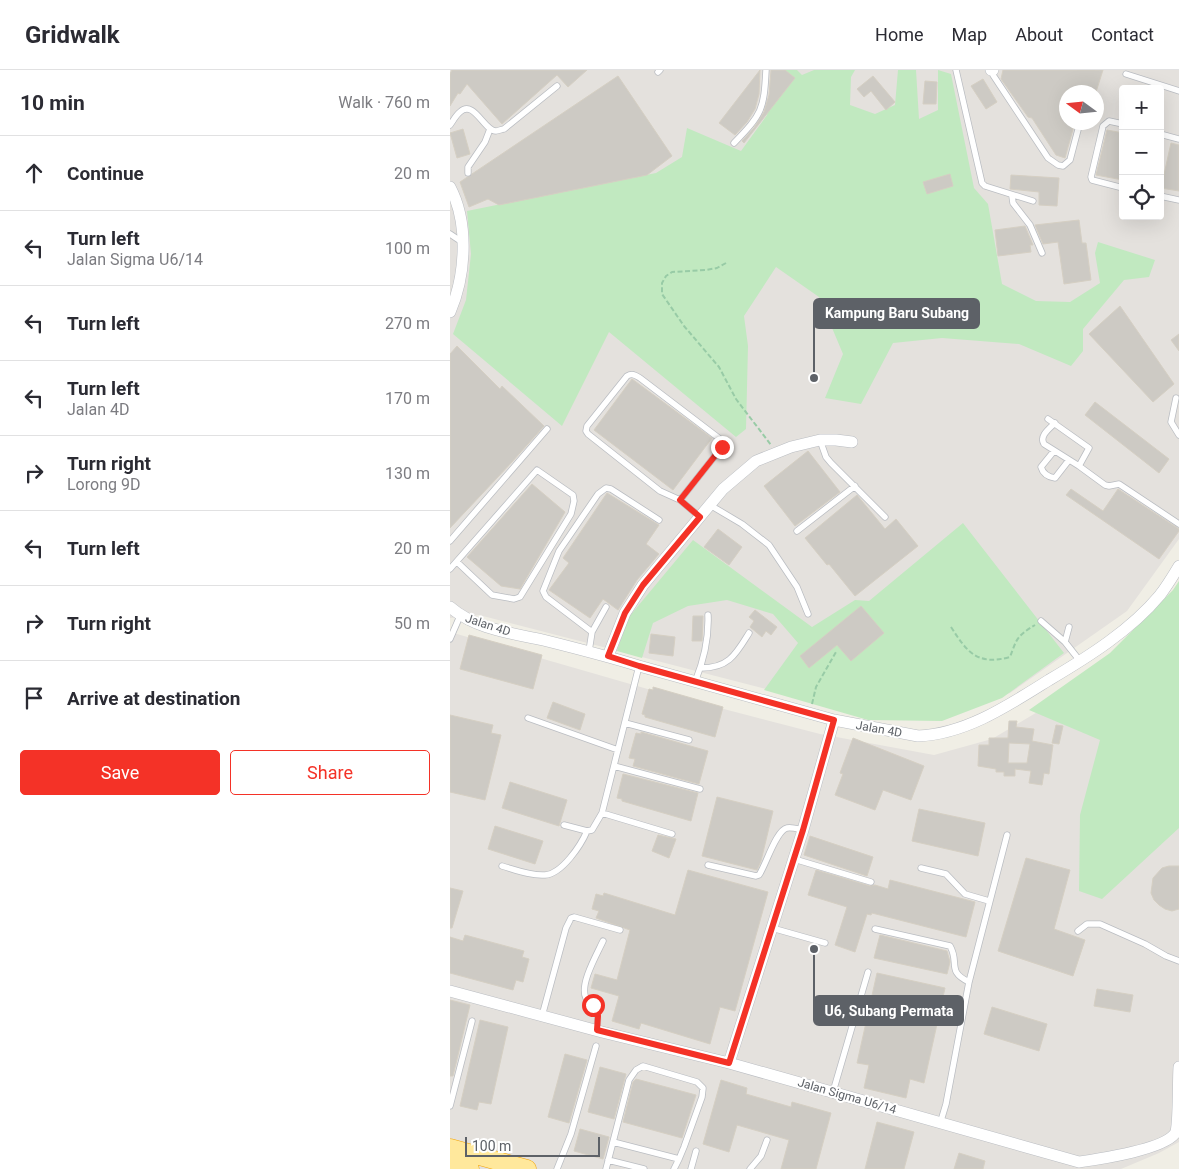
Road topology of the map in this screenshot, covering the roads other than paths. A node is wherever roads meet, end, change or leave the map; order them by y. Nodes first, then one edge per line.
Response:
1 (766, 70) edge
2 (956, 70) edge
3 (992, 70) edge
4 (1126, 74) dead end
5 (557, 86) dead end
6 (1179, 91) edge
7 (1119, 123) edge
8 (450, 125) edge
9 (490, 129) junction
10 (1078, 130) edge
11 (1164, 135) edge
12 (1179, 139) edge
13 (734, 143) dead end
14 (468, 173) dead end
15 (450, 187) edge
16 (1119, 187) edge
17 (1012, 196) junction
18 (1164, 197) edge
19 (1179, 200) edge
20 (1034, 201) dead end
21 (450, 234) edge
22 (462, 242) junction
23 (1042, 253) dead end
24 (450, 312) edge
25 (1176, 398) dead end
26 (1048, 419) dead end
27 (1055, 423) junction
28 (548, 429) dead end
29 (1179, 435) edge
30 (820, 440) junction
31 (852, 442) dead end
32 (1054, 451) junction
33 (1069, 460) junction
34 (1079, 466) junction
35 (855, 486) junction
36 (680, 500) junction
37 (710, 504) junction
38 (700, 517) junction
39 (885, 517) dead end
40 (659, 520) dead end
41 (1179, 524) edge
42 (797, 531) dead end
43 (450, 541) edge
44 (457, 562) junction
45 (1179, 566) edge
46 (450, 569) edge
47 (450, 607) edge
48 (606, 607) dead end
49 (708, 614) dead end
50 (808, 614) dead end
51 (460, 616) junction
52 (1042, 621) road end
53 (1069, 627) dead end
54 (592, 632) junction
55 (749, 633) dead end
56 (450, 639) edge
57 (1065, 642) junction
58 (589, 652) junction
59 (608, 656) junction
60 (1080, 661) junction
61 (639, 666) junction
62 (701, 668) junction
63 (695, 682) junction
64 (528, 718) dead end
65 (834, 720) junction
66 (625, 723) junction
67 (689, 740) dead end
68 (618, 750) junction
69 (614, 766) junction
70 (700, 789) dead end
71 (602, 813) junction
72 (564, 825) dead end
73 (803, 830) junction
74 (587, 831) junction
75 (672, 834) dead end
76 (1007, 835) dead end
77 (794, 859) junction
78 (708, 865) dead end
79 (502, 866) dead end
80 (920, 868) dead end
81 (871, 882) dead end
82 (989, 900) junction
83 (772, 928) junction
84 (875, 928) dead end
85 (620, 930) dead end
86 (1078, 931) dead end
87 (603, 941) dead end
88 (825, 943) dead end
89 (1179, 961) edge
90 (868, 972) dead end
91 (969, 982) junction
92 (450, 991) edge
93 (542, 1016) junction
94 (472, 1022) dead end
95 (597, 1030) junction
96 (596, 1046) dead end
97 (729, 1063) junction
98 (1179, 1067) edge
99 (833, 1092) junction
100 (450, 1106) edge
101 (940, 1124) junction
102 (767, 1140) dead end
103 (613, 1142) junction
104 (450, 1148) edge
105 (696, 1151) dead end
106 (679, 1159) junction
107 (608, 1160) junction
108 (450, 1164) edge
109 (470, 1169) edge
110 (527, 1169) edge
111 (557, 1169) edge
112 (606, 1169) edge
113 (644, 1169) edge
114 (674, 1169) edge
115 (691, 1169) edge
116 (750, 1169) edge

1 - 13 lane
2 - 17 lane
3 - 10 lane
4 - 6 lane
5 - 9 lane
7 - 16 lane
8 - 9 lane
9 - 14 lane
11 - 12 lane
15 - 22 street
17 - 20 lane
17 - 23 lane
18 - 19 lane
21 - 22 lane
22 - 24 street
25 - 29 lane
26 - 27 lane
27 - 32 lane
27 - 34 lane
28 - 43 lane
30 - 31 street
30 - 35 lane
30 - 37 street
32 - 33 lane
32 - 33 lane
33 - 34 lane
34 - 41 lane
35 - 39 lane
35 - 42 lane
36 - 36 lane
36 - 38 lane
37 - 38 street
37 - 50 lane
38 - 59 street
40 - 54 lane
44 - 44 lane
44 - 46 lane
45 - 60 street, Jalan 4D
47 - 51 street, Jalan 4D
48 - 54 lane
49 - 62 lane
51 - 56 lane
51 - 58 street, Jalan 4D
52 - 57 lane
53 - 57 lane
54 - 58 lane
55 - 62 lane
57 - 60 lane
58 - 59 street, Jalan 4D
59 - 61 street, Jalan 4D
60 - 65 street, Jalan 4D
61 - 63 street, Jalan 4D
61 - 66 lane
62 - 63 lane
63 - 65 street, Jalan 4D
64 - 68 lane
65 - 73 street
66 - 67 lane
66 - 68 lane
68 - 69 lane
69 - 70 lane
69 - 71 lane
71 - 74 lane
71 - 75 lane
72 - 74 lane
73 - 77 street
73 - 78 lane
74 - 79 lane
76 - 82 lane
77 - 81 lane
77 - 83 street
80 - 82 lane
82 - 91 lane
83 - 88 lane
83 - 97 street
84 - 91 lane
85 - 93 lane
86 - 89 lane
87 - 95 lane
90 - 99 lane
91 - 101 lane
92 - 93 street, Jalan Sigma U6/14
93 - 95 street, Jalan Sigma U6/14
94 - 100 lane
95 - 97 street, Jalan Sigma U6/14
96 - 111 lane
97 - 99 street, Jalan Sigma U6/14
98 - 101 street, Jalan Sigma U6/14
99 - 101 street, Jalan Sigma U6/14
102 - 116 lane
103 - 106 lane
103 - 106 lane
103 - 107 lane
104 - 110 highway
105 - 115 lane
106 - 114 lane
107 - 112 lane
107 - 113 lane
108 - 109 highway

